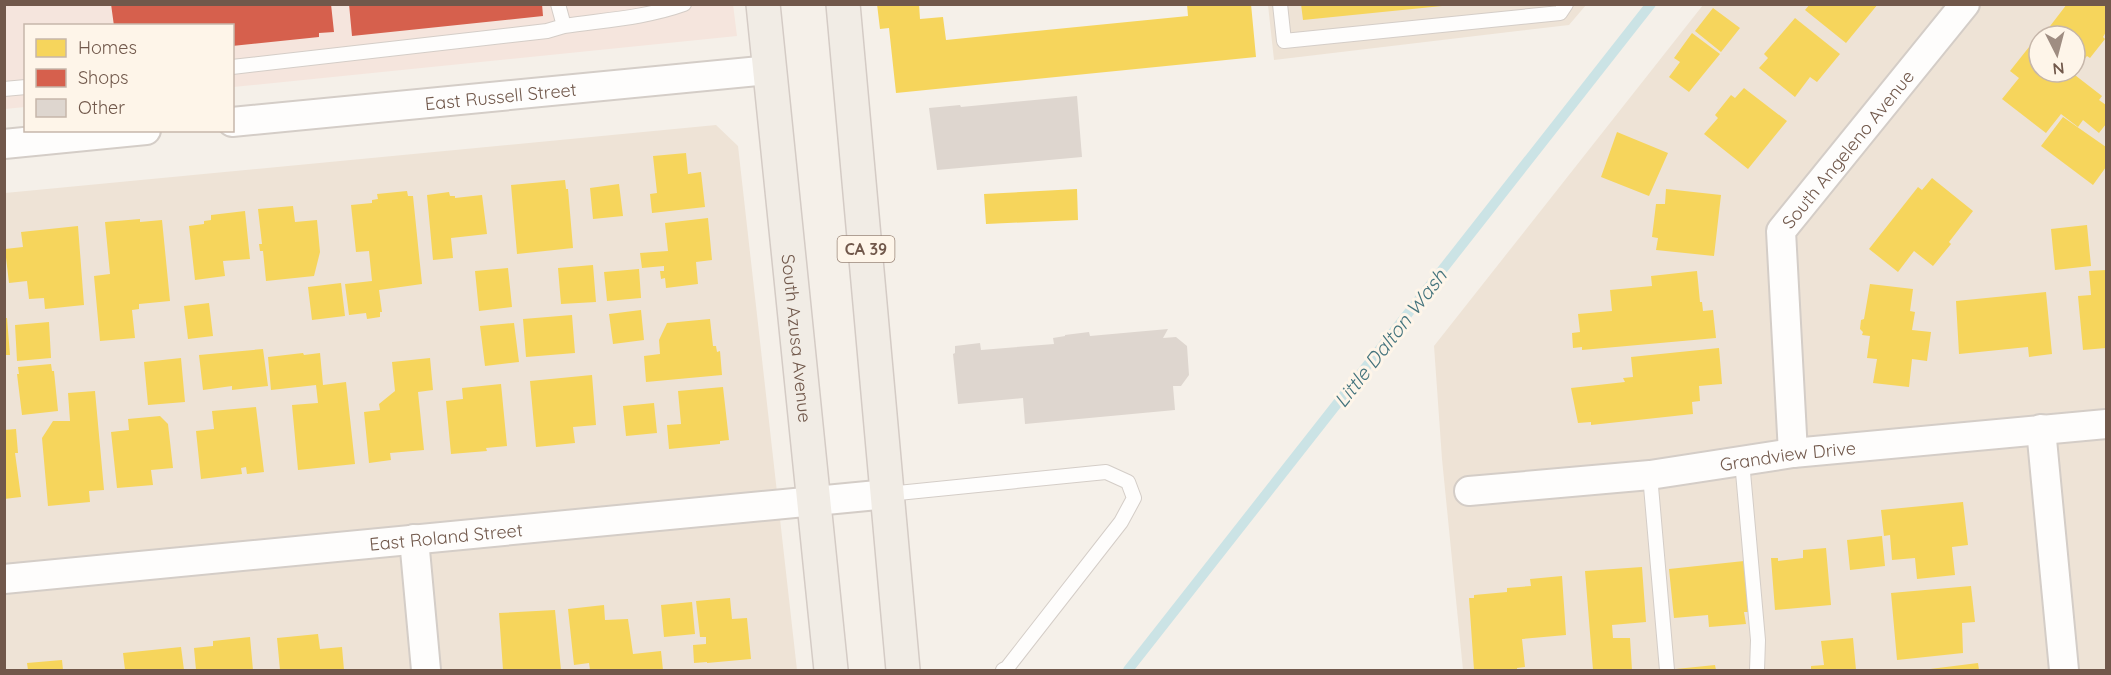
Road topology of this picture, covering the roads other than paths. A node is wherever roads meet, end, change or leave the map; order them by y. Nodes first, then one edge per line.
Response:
1 (558, 4) edge
2 (684, 4) edge
3 (763, 4) edge
4 (843, 4) edge
5 (1280, 4) edge
6 (1566, 4) edge
7 (1965, 4) edge
8 (564, 26) junction
9 (234, 67) edge
10 (769, 70) junction
11 (24, 87) edge
12 (4, 89) edge
13 (234, 122) edge
14 (126, 132) edge
15 (4, 144) edge
16 (2106, 424) edge
17 (2041, 429) junction
18 (1793, 453) junction
19 (1742, 461) junction
20 (1650, 475) junction
21 (1468, 491) dead end
22 (888, 494) junction
23 (814, 501) junction
24 (414, 539) junction
25 (4, 579) edge
26 (426, 670) edge
27 (831, 670) edge
28 (903, 670) edge
29 (1003, 670) edge
30 (1667, 670) edge
31 (1757, 670) edge
32 (2064, 670) edge

1 - 8 lane
2 - 8 lane
3 - 10 main road, South Azusa Avenue
4 - 22 main road, CA 39
5 - 6 lane
7 - 18 street, South Angeleno Avenue
8 - 9 lane
10 - 13 street, East Russell Street
10 - 23 main road, South Azusa Avenue
11 - 12 lane
14 - 15 street
16 - 17 street, Grandview Drive
17 - 18 street, Grandview Drive
17 - 32 street
18 - 19 street, Grandview Drive
19 - 20 street, Grandview Drive
19 - 31 lane
20 - 21 street, Grandview Drive
20 - 30 lane
22 - 23 street, East Roland Street
22 - 28 main road, CA 39
22 - 29 lane
23 - 24 street, East Roland Street
23 - 27 main road, South Azusa Avenue
24 - 25 street, East Roland Street
24 - 26 street

